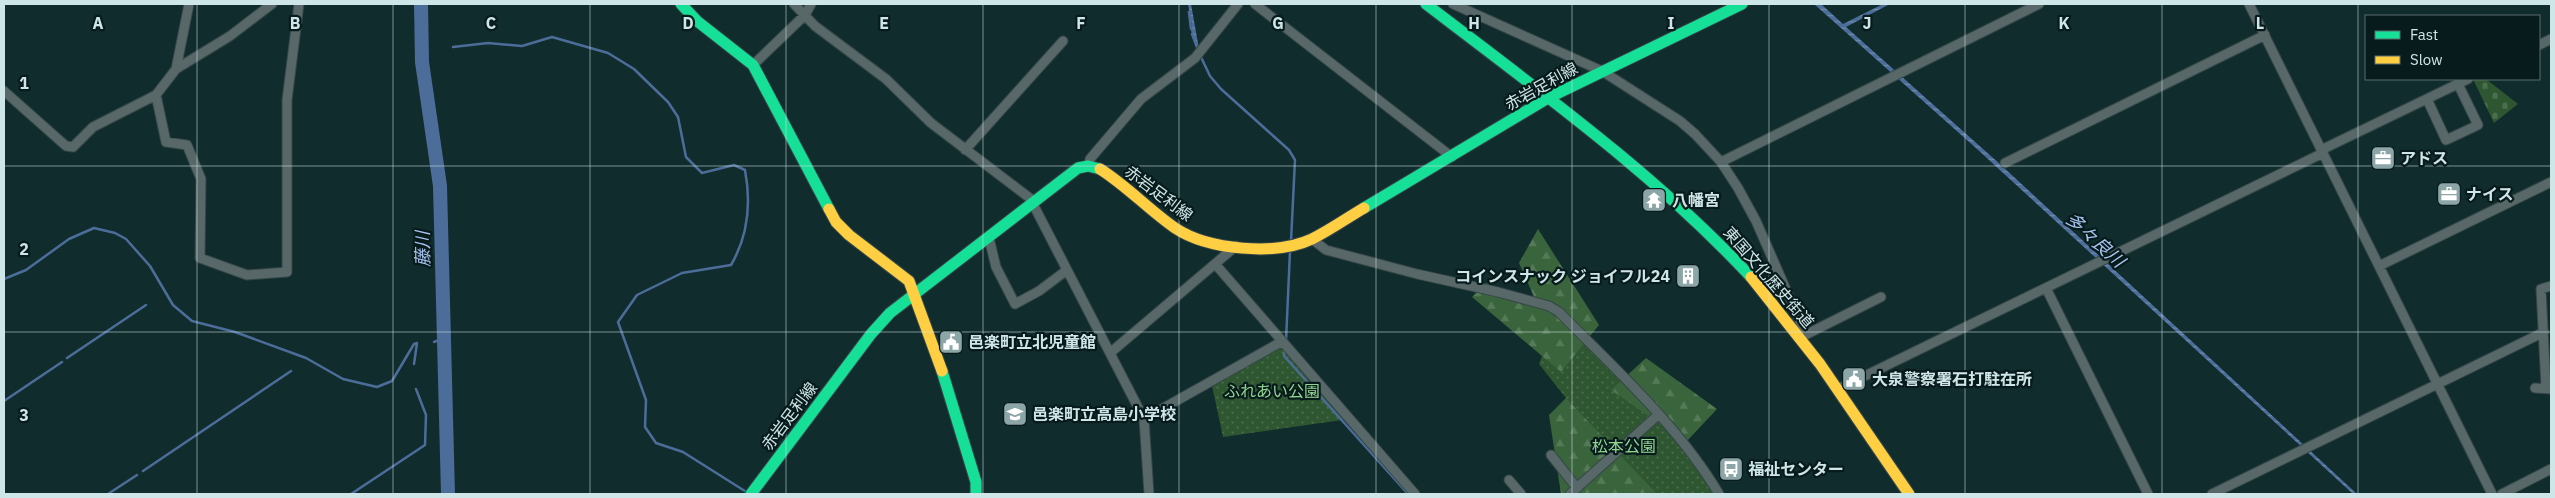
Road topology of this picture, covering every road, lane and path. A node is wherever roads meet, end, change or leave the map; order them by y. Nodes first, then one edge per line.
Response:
1 (189, 4) edge
2 (272, 4) edge
3 (299, 4) edge
4 (681, 4) edge
5 (794, 4) edge
6 (812, 4) edge
7 (1238, 4) edge
8 (1255, 4) edge
9 (1453, 4) edge
10 (1742, 4) edge
11 (2039, 4) edge
12 (2249, 4) edge
13 (1434, 6) edge
14 (805, 15) junction
15 (2265, 36) junction
16 (2551, 38) edge
17 (1063, 41) dead end
18 (2540, 44) edge
19 (752, 64) junction
20 (176, 69) junction
21 (1602, 71) junction
22 (2466, 80) edge
23 (2458, 84) junction
24 (4, 91) edge
25 (156, 95) junction
26 (1548, 98) junction
27 (2427, 99) junction
28 (965, 150) junction
29 (2322, 152) junction
30 (1452, 157) junction
31 (1721, 162) junction
32 (2005, 163) dead end
33 (1089, 165) junction
34 (2551, 182) edge
35 (1034, 203) junction
36 (989, 238) junction
37 (1312, 239) junction
38 (1236, 246) junction
39 (1216, 265) junction
40 (2379, 266) junction
41 (1068, 270) junction
42 (2551, 286) edge
43 (2046, 288) junction
44 (915, 294) junction
45 (1881, 296) dead end
46 (2544, 332) junction
47 (1801, 336) junction
48 (1281, 342) junction
49 (1110, 353) junction
50 (2437, 384) junction
51 (2535, 388) dead end
52 (2549, 388) edge
53 (1838, 389) junction
54 (1658, 415) junction
55 (1144, 418) junction
56 (1551, 455) dead end
57 (2551, 469) edge
58 (1508, 480) dead end
59 (1574, 491) edge
60 (752, 492) edge
61 (976, 494) edge
62 (1149, 494) edge
63 (1415, 494) edge
64 (1521, 494) edge
65 (1719, 494) edge
66 (1909, 494) edge
67 (2148, 494) edge
68 (2212, 494) edge
69 (2492, 494) edge
70 (2502, 494) edge

1 - 20 street
2 - 20 street
3 - 25 street
4 - 19 main road
5 - 14 street
6 - 14 street
7 - 33 street
8 - 30 street
9 - 21 street
10 - 21 main road, 赤岩足利線
11 - 31 street
12 - 15 street
13 - 26 main road, 東国文化歴史街道
14 - 19 street
14 - 28 street
15 - 29 street
15 - 32 street
16 - 18 street
17 - 28 street
19 - 44 main road
20 - 25 street
21 - 26 main road, 赤岩足利線
21 - 31 street
22 - 23 street
23 - 27 street
23 - 27 street
24 - 25 street
26 - 30 main road, 赤岩足利線
26 - 47 main road, 東国文化歴史街道
27 - 29 street
28 - 35 street
29 - 40 street
29 - 43 street
30 - 37 main road, 赤岩足利線
31 - 47 street
33 - 35 main road, 赤岩足利線
33 - 38 main road, 赤岩足利線
34 - 40 street
35 - 36 main road, 赤岩足利線
35 - 41 street
36 - 41 street
36 - 44 main road, 赤岩足利線
37 - 38 main road, 赤岩足利線
37 - 54 street
38 - 39 street
39 - 48 street
39 - 49 street
40 - 50 street
41 - 49 street
42 - 46 street
43 - 53 street
43 - 67 street
44 - 60 main road, 赤岩足利線
44 - 61 main road
45 - 47 street
46 - 50 street
46 - 52 street
47 - 53 main road, 東国文化歴史街道
48 - 55 street
48 - 63 street
49 - 55 street
50 - 68 street
50 - 69 street
51 - 52 street
53 - 66 main road, 東国文化歴史街道
54 - 59 street
54 - 65 street
55 - 62 street
56 - 59 street
57 - 70 street
58 - 64 street

